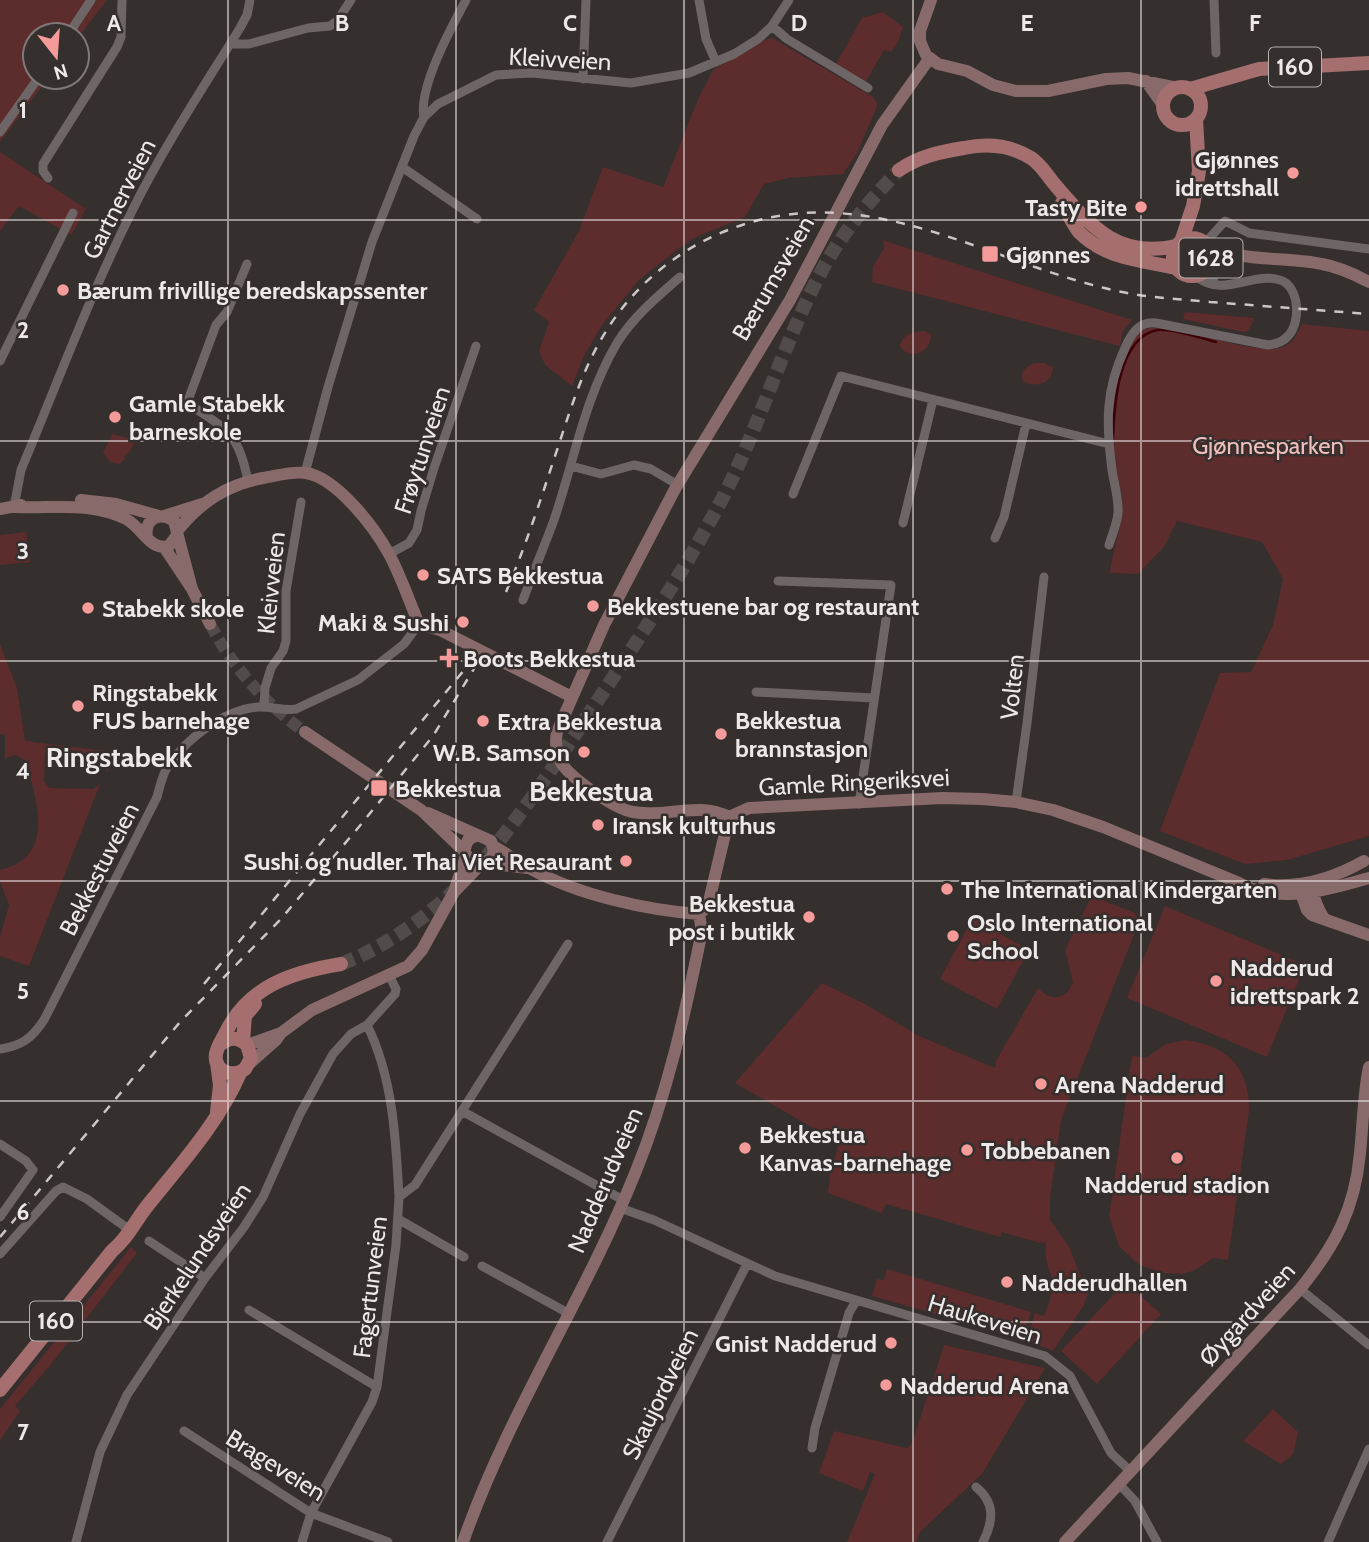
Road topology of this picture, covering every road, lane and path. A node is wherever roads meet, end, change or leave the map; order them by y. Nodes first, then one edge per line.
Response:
1 (91, 0) edge
2 (122, 0) edge
3 (250, 0) edge
4 (351, 0) edge
5 (466, 0) edge
6 (586, 0) edge
7 (699, 0) edge
8 (789, 0) edge
9 (931, 0) edge
10 (1214, 0) edge
11 (77, 21) edge
12 (772, 26) junction
13 (231, 44) junction
14 (1216, 53) dead end
15 (716, 62) junction
16 (934, 62) junction
17 (1369, 63) edge
18 (583, 79) junction
19 (1222, 80) junction
20 (1146, 81) junction
21 (868, 88) dead end
22 (1184, 88) junction
23 (29, 91) edge
24 (1163, 104) junction
25 (1199, 113) junction
26 (424, 117) junction
27 (1182, 125) junction
28 (0, 132) edge
29 (1197, 146) junction
30 (402, 167) junction
31 (899, 170) tunnel mouth
32 (48, 178) dead end
33 (1051, 180) junction
34 (1193, 206) junction
35 (73, 213) dead end
36 (477, 219) dead end
37 (1205, 243) junction
38 (1178, 244) junction
39 (1369, 249) edge
40 (1258, 258) junction
41 (247, 264) dead end
42 (1176, 268) junction
43 (1204, 270) junction
44 (680, 277) dead end
45 (1369, 282) edge
46 (476, 346) dead end
47 (0, 361) edge
48 (933, 400) junction
49 (1026, 424) junction
50 (1109, 444) junction
51 (571, 466) junction
52 (305, 473) junction
53 (248, 481) junction
54 (678, 485) junction
55 (793, 494) dead end
56 (301, 502) dead end
57 (202, 504) junction
58 (14, 507) junction
59 (0, 509) edge
60 (162, 516) junction
61 (903, 523) dead end
62 (178, 533) junction
63 (147, 537) junction
64 (995, 538) dead end
65 (1109, 545) dead end
66 (164, 547) junction
67 (389, 554) junction
68 (1044, 577) dead end
69 (778, 582) dead end
70 (192, 589) junction
71 (523, 600) dead end
72 (210, 624) tunnel mouth
73 (419, 624) junction
74 (756, 692) dead end
75 (572, 697) junction
76 (874, 698) junction
77 (264, 707) junction
78 (305, 733) tunnel mouth
79 (1016, 802) junction
80 (859, 804) junction
81 (729, 817) junction
82 (436, 819) junction
83 (477, 835) junction
84 (493, 846) junction
85 (465, 853) junction
86 (1367, 858) edge
87 (483, 864) junction
88 (531, 869) junction
89 (1369, 877) edge
90 (1307, 889) junction
91 (454, 892) junction
92 (699, 914) junction
93 (1369, 936) edge
94 (568, 944) dead end
95 (389, 975) junction
96 (367, 1025) junction
97 (281, 1033) junction
98 (245, 1043) junction
99 (221, 1044) junction
100 (0, 1049) edge
101 (217, 1063) junction
102 (1369, 1067) edge
103 (245, 1069) junction
104 (462, 1111) junction
105 (216, 1113) junction
106 (0, 1144) edge
107 (399, 1197) junction
108 (622, 1204) junction
109 (0, 1217) edge
110 (398, 1219) junction
111 (129, 1229) junction
112 (149, 1241) dead end
113 (0, 1254) edge
114 (464, 1257) dead end
115 (747, 1264) junction
116 (482, 1266) dead end
117 (205, 1278) junction
118 (1300, 1289) junction
119 (856, 1301) junction
120 (248, 1310) dead end
121 (568, 1313) junction
122 (1369, 1345) edge
123 (377, 1387) junction
124 (0, 1390) edge
125 (184, 1431) dead end
126 (812, 1448) dead end
127 (1369, 1449) edge
128 (1130, 1471) junction
129 (1119, 1484) junction
130 (976, 1487) dead end
131 (311, 1513) junction
132 (76, 1542) edge
133 (302, 1542) edge
134 (388, 1542) edge
135 (463, 1542) edge
136 (607, 1542) edge
137 (983, 1542) edge
138 (1065, 1542) edge
139 (1157, 1542) edge
140 (1328, 1542) edge

1 - 11 street
2 - 32 street
3 - 13 street, Gartnerveien
4 - 13 street
5 - 26 street
6 - 18 street
7 - 15 street
8 - 12 street, Kleivveien
9 - 16 main road
10 - 14 street
12 - 15 street, Kleivveien
12 - 21 street
13 - 58 street, Gartnerveien
15 - 18 street, Kleivveien
16 - 20 main road
16 - 54 main road, Bærumsveien
17 - 19 main road, 160
18 - 26 street, Kleivveien
19 - 22 main road, 160
19 - 25 main road
20 - 22 main road
20 - 24 main road
22 - 24 main road
22 - 25 main road
23 - 28 street
24 - 27 main road
25 - 27 main road
25 - 29 main road
26 - 30 street, Kleivveien
27 - 29 main road
29 - 34 main road
30 - 36 street
30 - 52 street, Kleivveien
31 - 33 main road
33 - 38 main road, 1628
33 - 42 main road, 1628
34 - 37 main road
34 - 38 main road
35 - 47 street
37 - 38 main road, 1628
37 - 39 street
37 - 40 main road, 1628
37 - 43 main road, 1628
38 - 42 main road, 1628
40 - 43 main road, 1628
40 - 45 main road, 1628
41 - 53 street
42 - 43 main road, 1628
43 - 50 street
44 - 51 street
46 - 67 street, Frøytunveien
48 - 49 street
48 - 55 street
48 - 61 street
49 - 50 street
49 - 64 street
50 - 65 street
51 - 54 street
51 - 71 street
52 - 53 main road
52 - 67 main road
53 - 57 main road
54 - 75 main road, Bærumsveien
56 - 77 street, Kleivveien
57 - 60 main road
57 - 62 main road
58 - 59 main road
58 - 60 main road
58 - 63 main road
60 - 62 main road
60 - 63 main road
62 - 66 main road
62 - 70 main road
63 - 66 main road
66 - 70 main road
67 - 73 main road
68 - 79 street, Volten
69 - 76 street
70 - 72 main road
73 - 75 main road
73 - 77 street, Bekkestuveien
74 - 76 street
75 - 81 main road, Gamle Ringeriksvei
76 - 80 street
77 - 100 street, Bekkestuveien
78 - 82 main road
79 - 80 main road, Gamle Ringeriksvei
79 - 90 main road, Gamle Ringeriksvei
80 - 81 main road, Gamle Ringeriksvei
81 - 92 main road, Nadderudveien
82 - 83 main road
82 - 85 main road
83 - 84 main road
83 - 85 main road
84 - 87 main road
84 - 88 main road
85 - 87 main road
85 - 91 main road
86 - 89 main road
86 - 90 main road, Gamle Ringeriksvei
87 - 88 main road
87 - 91 main road
88 - 92 main road
89 - 90 main road, Gamle Ringeriksvei
90 - 93 main road
91 - 95 main road
92 - 108 main road, Nadderudveien
94 - 104 street, Fagertunveien
95 - 96 street, Bjerkelundsveien
95 - 97 main road
96 - 107 street
96 - 117 street, Bjerkelundsveien
97 - 98 main road
97 - 103 main road
98 - 99 main road
98 - 99 main road, 160
98 - 103 main road, 160
99 - 101 main road, 160
101 - 103 main road
101 - 105 main road, 160
102 - 118 main road, Øygardveien
103 - 105 main road, 160
104 - 107 street, Fagertunveien
104 - 108 street, Haukeveien
105 - 111 main road, 160
106 - 109 street
107 - 110 street, Fagertunveien
108 - 115 street, Haukeveien
108 - 121 main road, Nadderudveien
110 - 114 street
110 - 123 street, Fagertunveien
111 - 113 street
111 - 124 main road, 160
112 - 117 street
115 - 119 street, Haukeveien
115 - 136 street, Skaujordveien
116 - 121 street
117 - 132 street, Bjerkelundsveien
118 - 122 street
118 - 128 main road, Øygardveien
119 - 126 street
119 - 128 street, Haukeveien
120 - 123 street
121 - 135 main road, Nadderudveien
123 - 131 street, Fagertunveien
125 - 131 street, Brageveien
127 - 140 street
128 - 129 main road, Øygardveien
129 - 138 main road, Øygardveien
129 - 139 street
130 - 137 street
131 - 133 street, Fagertunveien
131 - 134 street, Brageveien

